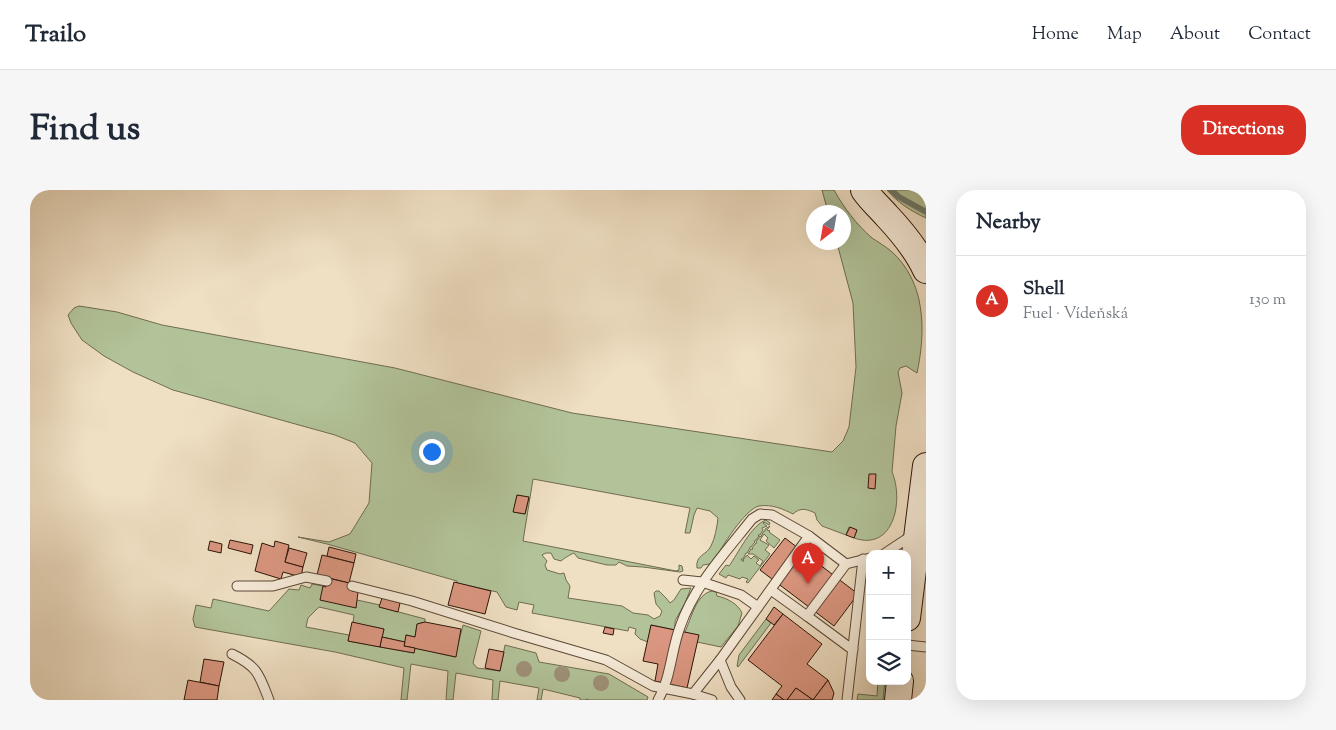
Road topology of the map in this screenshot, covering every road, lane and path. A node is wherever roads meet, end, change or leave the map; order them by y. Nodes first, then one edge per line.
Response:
1 (864, 190) edge
2 (888, 217) junction
3 (926, 238) edge
4 (926, 270) edge
5 (926, 466) edge
6 (918, 531) junction
7 (809, 536) junction
8 (890, 550) edge
9 (866, 558) edge
10 (846, 564) junction
11 (866, 565) edge
12 (911, 570) edge
13 (683, 580) dead end
14 (327, 582) dead end
15 (702, 582) junction
16 (237, 586) dead end
17 (352, 586) dead end
18 (771, 590) junction
19 (758, 607) junction
20 (807, 616) junction
21 (911, 645) edge
22 (926, 647) edge
23 (853, 650) junction
24 (232, 654) dead end
25 (720, 660) junction
26 (900, 685) edge
27 (664, 688) junction
28 (692, 694) junction
29 (269, 700) edge
30 (658, 700) edge
31 (712, 700) edge
32 (740, 700) edge
33 (847, 700) edge
34 (898, 700) edge

1 - 2 main road
2 - 3 main road
2 - 4 main road
5 - 6 main road
6 - 8 lane
6 - 12 main road
7 - 10 lane
7 - 15 lane
7 - 18 lane
9 - 10 lane
10 - 20 lane
11 - 23 lane
13 - 15 lane
14 - 16 lane
15 - 19 lane
15 - 27 lane
17 - 27 lane
18 - 19 lane
18 - 20 lane
19 - 25 lane
20 - 23 lane
21 - 22 lane
23 - 33 lane
24 - 29 lane
25 - 28 lane
25 - 32 lane
26 - 34 main road
27 - 28 lane
27 - 30 lane
28 - 31 lane

